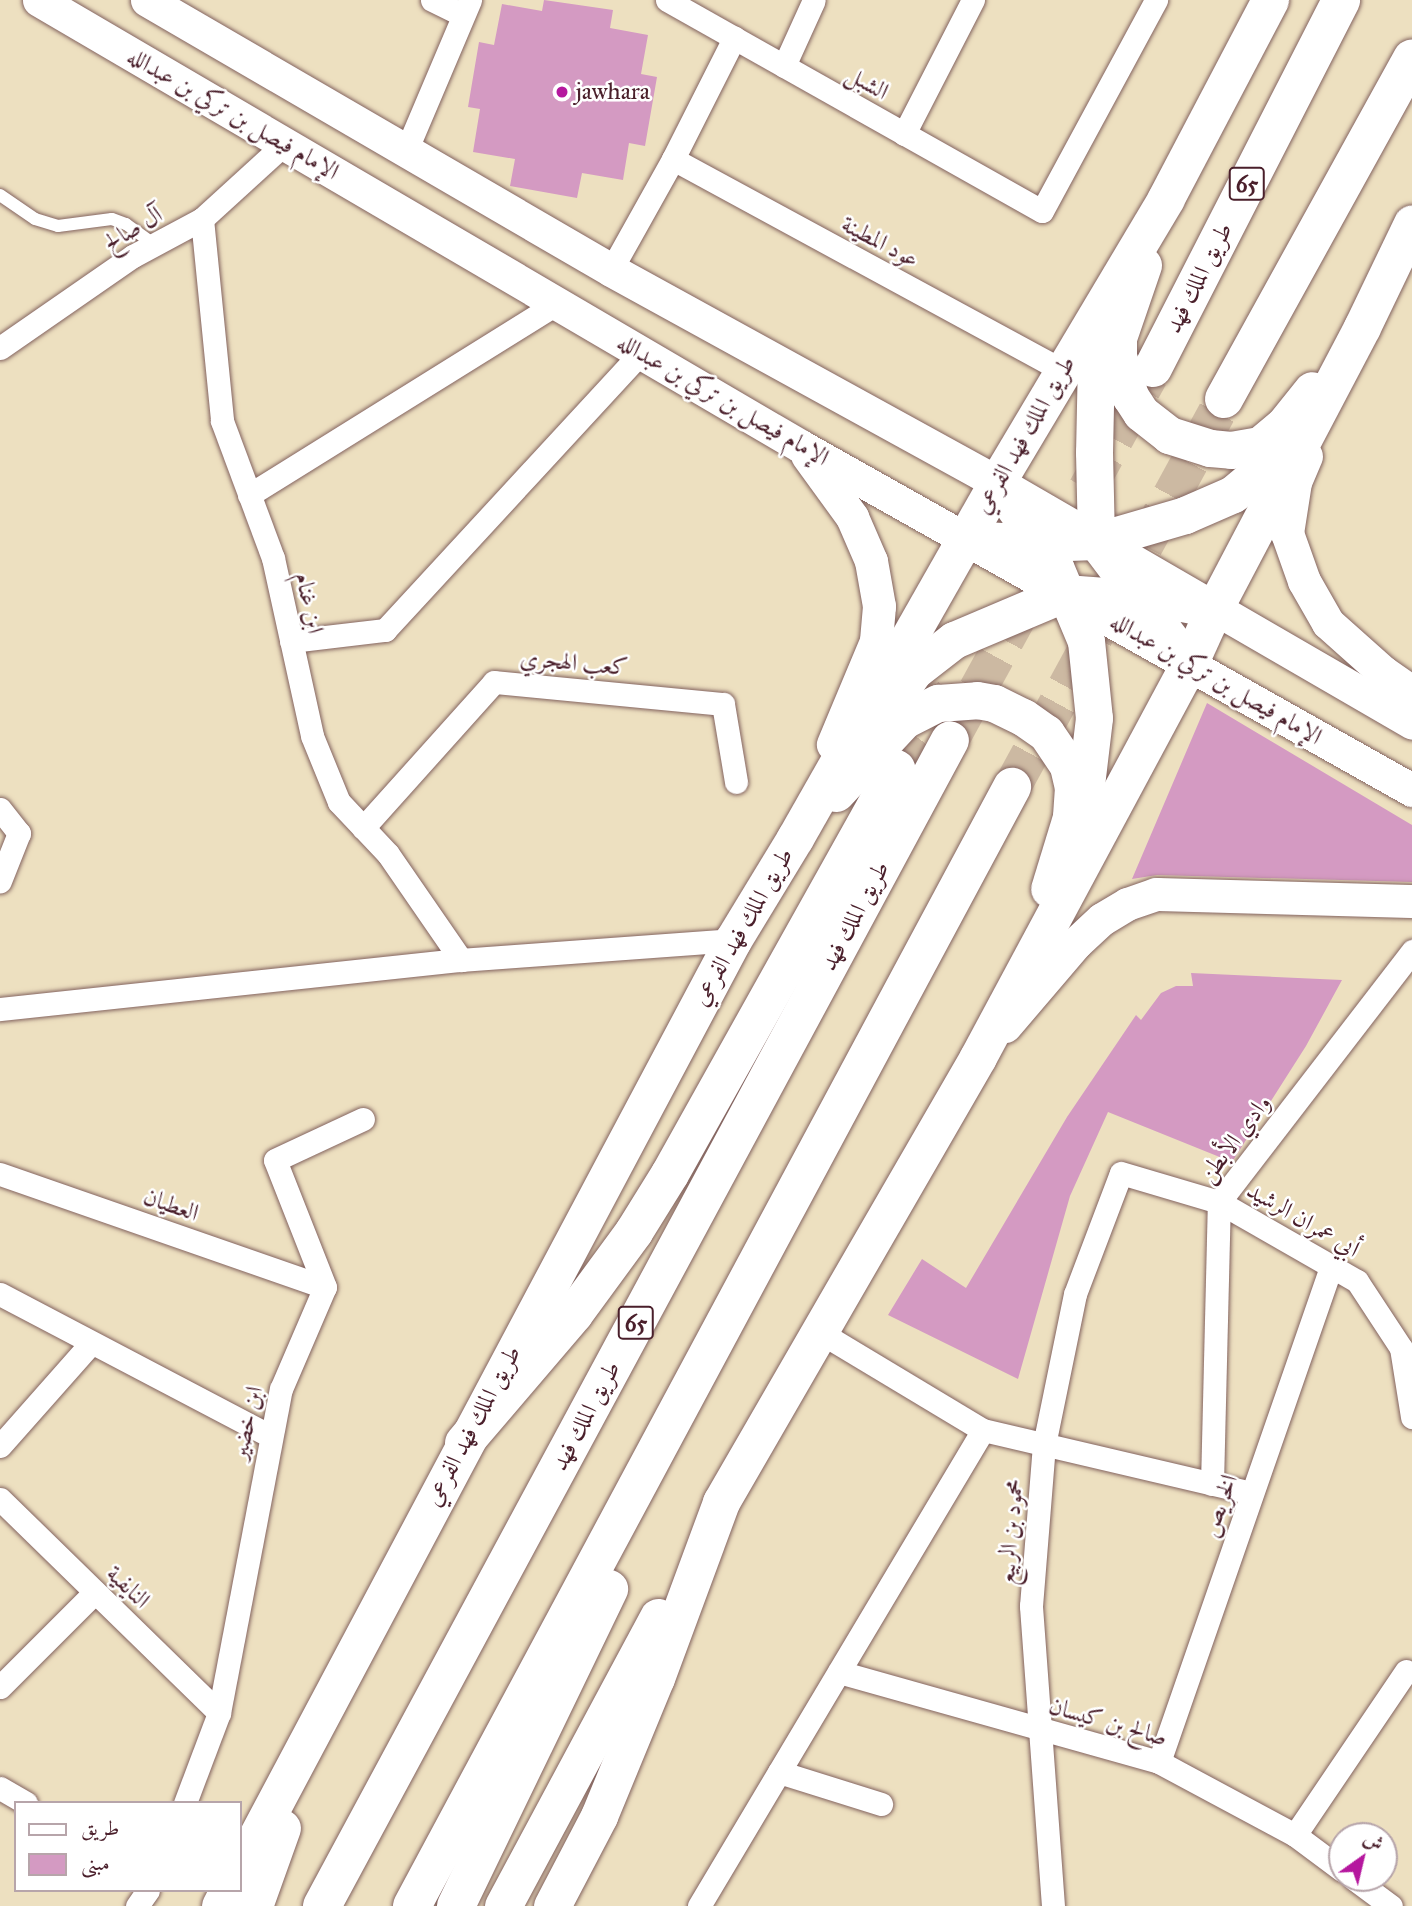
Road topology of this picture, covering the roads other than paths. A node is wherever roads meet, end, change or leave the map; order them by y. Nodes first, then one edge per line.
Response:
1 (39, 0) edge
2 (147, 0) edge
3 (432, 0) edge
4 (667, 0) edge
5 (814, 0) edge
6 (973, 0) edge
7 (1156, 0) edge
8 (1270, 0) edge
9 (1341, 0) edge
10 (467, 7) edge
11 (734, 38) junction
12 (1412, 59) edge
13 (784, 66) junction
14 (904, 134) junction
15 (284, 144) junction
16 (406, 151) junction
17 (673, 159) junction
18 (0, 195) edge
19 (1166, 198) junction
20 (202, 219) junction
21 (1412, 223) edge
22 (155, 245) junction
23 (611, 270) junction
24 (557, 303) junction
25 (1363, 327) junction
26 (0, 348) edge
27 (641, 353) junction
28 (1153, 368) tunnel mouth
29 (1062, 370) junction
30 (1224, 399) tunnel mouth
31 (802, 447) junction
32 (997, 482) junction
33 (249, 495) junction
34 (964, 539) junction
35 (1096, 541) junction
36 (1040, 543) junction
37 (1065, 593) junction
38 (1142, 600) junction
39 (1214, 609) junction
40 (291, 641) junction
41 (1189, 664) junction
42 (1412, 692) edge
43 (1412, 723) edge
44 (950, 740) tunnel mouth
45 (896, 769) tunnel mouth
46 (736, 782) dead end
47 (1012, 788) tunnel mouth
48 (1412, 790) edge
49 (0, 809) edge
50 (363, 828) junction
51 (795, 838) junction
52 (0, 881) edge
53 (1412, 901) edge
54 (733, 940) junction
55 (1412, 950) edge
56 (461, 960) junction
57 (1026, 964) junction
58 (0, 1009) edge
59 (978, 1058) junction
60 (363, 1119) dead end
61 (1121, 1173) joint
62 (0, 1174) edge
63 (797, 1184) junction
64 (1219, 1202) junction
65 (1331, 1267) junction
66 (325, 1287) junction
67 (0, 1294) edge
68 (818, 1331) junction
69 (91, 1343) junction
70 (1408, 1343) edge
71 (1412, 1417) edge
72 (982, 1430) junction
73 (270, 1435) junction
74 (464, 1443) junction
75 (1044, 1445) junction
76 (0, 1446) edge
77 (1212, 1484) junction
78 (1252, 1493) junction
79 (0, 1499) edge
80 (721, 1502) junction
81 (95, 1592) junction
82 (1406, 1671) dead end
83 (839, 1672) junction
84 (0, 1687) edge
85 (328, 1702) junction
86 (219, 1713) junction
87 (1040, 1730) junction
88 (1159, 1762) junction
89 (779, 1772) junction
90 (0, 1788) edge
91 (23, 1801) edge
92 (186, 1801) edge
93 (881, 1804) dead end
94 (1295, 1835) junction
95 (1328, 1860) edge
96 (242, 1864) edge
97 (1372, 1892) edge
98 (254, 1906) edge
99 (322, 1906) edge
100 (412, 1906) edge
101 (456, 1906) edge
102 (503, 1906) edge
103 (552, 1906) edge
104 (699, 1906) edge
105 (1053, 1906) edge
106 (1391, 1906) edge

1 - 15 main road, الإمام فيصل بن تركي بن عبدالله
2 - 16 main road
3 - 10 street
4 - 11 street, الشبل
5 - 13 street
6 - 14 street
7 - 14 street, الشبل
8 - 19 main road, طريق الملك فهد الفرعي
9 - 28 highway, طريق الملك فهد / 65
10 - 16 street
11 - 13 street, الشبل
11 - 17 street
12 - 30 highway
13 - 14 street, الشبل
15 - 20 street, آل صالح
15 - 24 main road, الإمام فيصل بن تركي بن عبدالله
16 - 23 main road
17 - 23 street
17 - 29 street, عود المطينة
18 - 22 lane
19 - 25 main road
19 - 29 main road, طريق الملك فهد الفرعي
19 - 35 main road
20 - 22 street, آل صالح
20 - 33 street, ابن غنام
21 - 25 main road
22 - 26 street, آل صالح
23 - 32 main road
24 - 27 main road, الإمام فيصل بن تركي بن عبدالله
24 - 33 street
25 - 35 main road
25 - 39 main road
25 - 42 main road
27 - 31 main road, الإمام فيصل بن تركي بن عبدالله
27 - 40 street
29 - 32 main road, طريق الملك فهد الفرعي
31 - 34 main road, الإمام فيصل بن تركي بن عبدالله
31 - 51 main road
32 - 34 main road, طريق الملك فهد الفرعي
32 - 35 main road
32 - 36 main road
33 - 40 street, ابن غنام
34 - 36 main road
34 - 37 main road, الإمام فيصل بن تركي بن عبدالله
34 - 51 main road, طريق الملك فهد الفرعي
35 - 36 main road
35 - 38 main road
35 - 39 main road
36 - 37 main road
37 - 38 main road
37 - 41 main road, الإمام فيصل بن تركي بن عبدالله
37 - 51 main road
37 - 57 main road
38 - 39 main road
38 - 41 main road
39 - 41 main road
39 - 43 main road
40 - 50 street, ابن غنام
41 - 48 main road, الإمام فيصل بن تركي بن عبدالله
41 - 57 main road
44 - 99 highway, طريق الملك فهد / 65
45 - 74 highway
46 - 50 street, كعب الهجري
47 - 63 highway
49 - 52 street
50 - 56 street, ابن غنام
51 - 54 main road, طريق الملك فهد الفرعي
51 - 57 main road
53 - 59 main road
54 - 56 street
54 - 74 main road, طريق الملك فهد الفرعي
55 - 64 street, وادي الأبطن
56 - 58 street
57 - 59 main road
59 - 68 main road
60 - 66 street
61 - 64 street, أبي عمران الرشيد
61 - 75 street, محمود بن الربيع
62 - 66 street, العطيان
63 - 100 highway
63 - 101 highway
64 - 65 street, أبي عمران الرشيد
64 - 77 street, وادي الأبطن
65 - 70 street, أبي عمران الرشيد
65 - 78 street, الخريص
66 - 73 street, ابن خضير
67 - 69 street
68 - 72 street
68 - 80 main road
69 - 73 street
69 - 76 street
70 - 71 street, أبي عمران الرشيد
72 - 75 street
72 - 83 street
73 - 86 street, ابن خضير
74 - 85 main road, طريق الملك فهد الفرعي
75 - 77 street
75 - 87 street, محمود بن الربيع
77 - 78 street
78 - 88 street, الخريص
79 - 81 street, النايفية
80 - 102 main road
80 - 103 main road
81 - 84 street
81 - 86 street, النايفية
82 - 94 street
83 - 87 street, صالح بن كيسان
83 - 89 street
85 - 96 main road, طريق الملك فهد الفرعي
85 - 98 main road
86 - 92 street, ابن خضير
87 - 88 street, صالح بن كيسان
87 - 105 street, محمود بن الربيع
88 - 94 street, صالح بن كيسان
89 - 93 street
89 - 104 street
90 - 91 street
94 - 95 street, صالح بن كيسان
97 - 106 street

